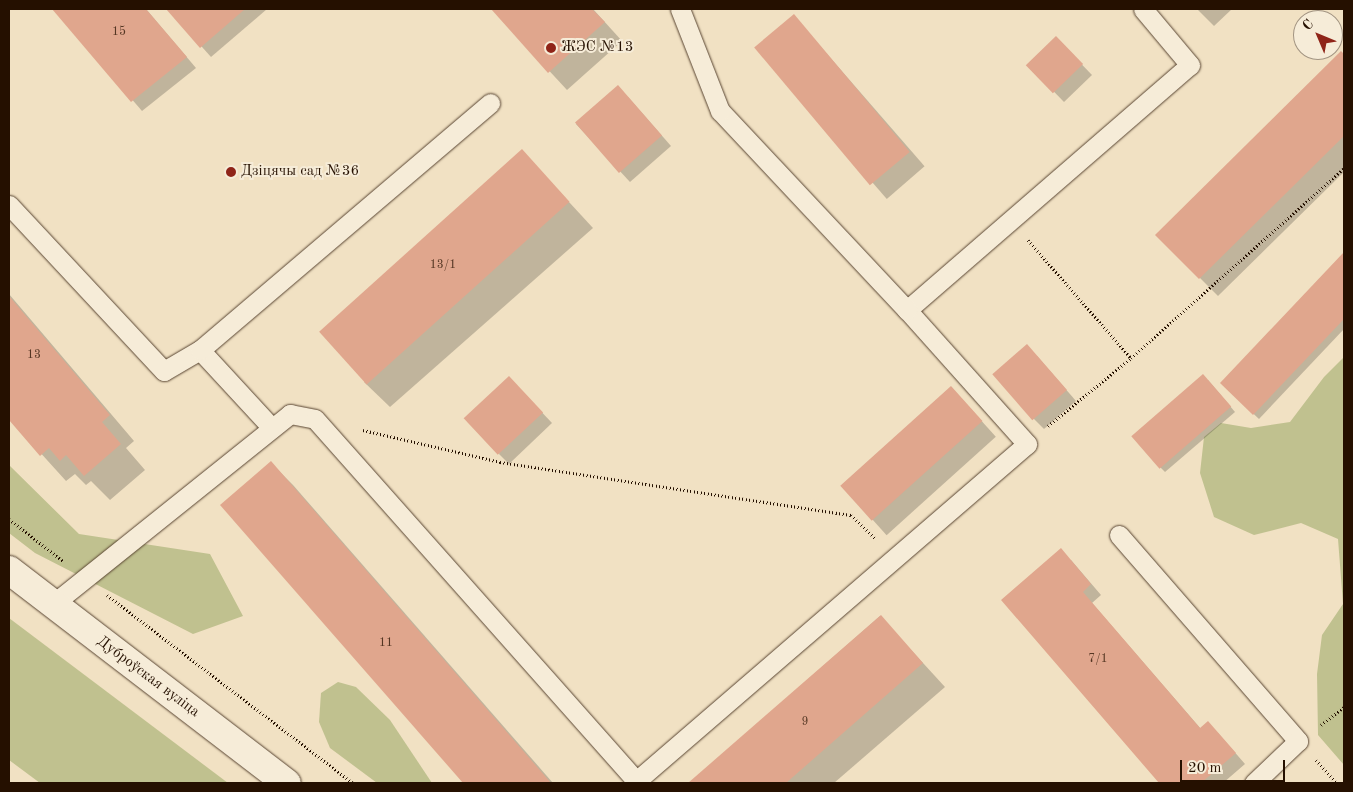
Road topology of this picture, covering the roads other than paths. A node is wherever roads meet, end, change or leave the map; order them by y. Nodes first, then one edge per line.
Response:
1 (680, 9) edge
2 (1143, 9) edge
3 (490, 103) dead end
4 (9, 205) edge
5 (907, 310) junction
6 (200, 350) junction
7 (272, 428) junction
8 (1119, 535) dead end
9 (9, 570) edge
10 (53, 604) junction
11 (635, 782) edge
12 (287, 783) edge
13 (1254, 783) edge

1 - 5 lane
2 - 5 lane
3 - 6 lane
4 - 6 lane
5 - 11 lane
6 - 7 lane
7 - 10 lane
7 - 11 lane
8 - 13 lane
9 - 10 main road, Дуброўская вуліца
10 - 12 main road, Дуброўская вуліца

